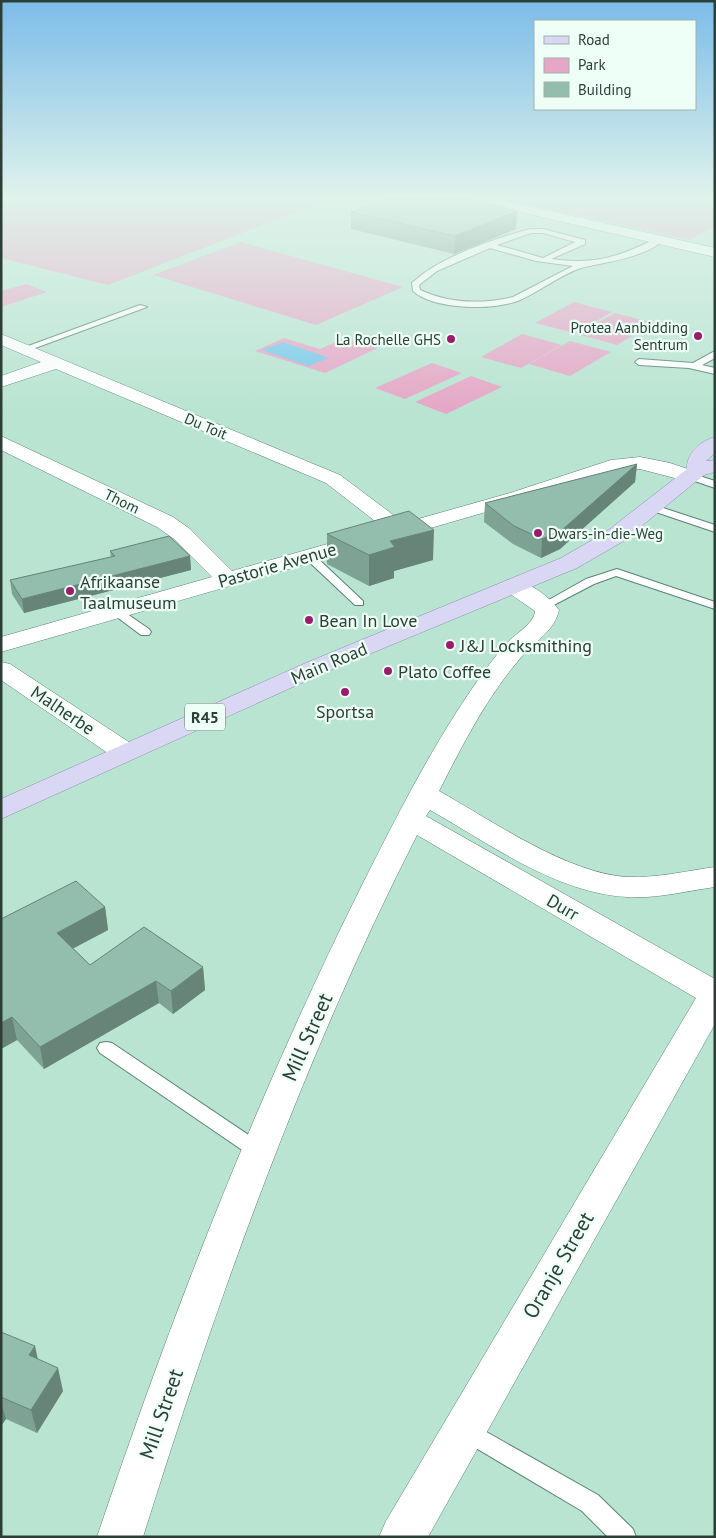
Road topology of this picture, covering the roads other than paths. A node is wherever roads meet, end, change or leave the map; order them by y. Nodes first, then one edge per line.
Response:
1 (440, 269) edge
2 (573, 269) edge
3 (143, 307) dead end
4 (1, 339) edge
5 (24, 349) junction
6 (715, 354) edge
7 (639, 362) dead end
8 (56, 363) junction
9 (695, 366) junction
10 (715, 371) edge
11 (1, 382) edge
12 (1, 442) edge
13 (715, 443) edge
14 (703, 467) edge
15 (715, 485) edge
16 (651, 507) junction
17 (715, 529) edge
18 (400, 530) junction
19 (308, 556) junction
20 (229, 581) junction
21 (514, 586) junction
22 (358, 603) dead end
23 (544, 606) junction
24 (715, 606) edge
25 (117, 611) junction
26 (146, 632) dead end
27 (1, 645) edge
28 (1, 669) edge
29 (125, 752) junction
30 (417, 807) junction
31 (1, 810) edge
32 (715, 877) edge
33 (715, 994) edge
34 (106, 1048) dead end
35 (258, 1151) junction
36 (464, 1429) junction
37 (120, 1537) edge
38 (402, 1537) edge
39 (625, 1537) edge

1 - 2 lane
3 - 5 lane
4 - 5 street, Du Toit
5 - 8 street, Du Toit
6 - 9 lane
7 - 9 lane
8 - 11 street
8 - 18 street, Du Toit
9 - 10 lane
12 - 20 street, Thom
13 - 14 main road, Main Road / R45
14 - 15 lane
14 - 16 main road, Main Road / R45
14 - 18 street, Pastorie Avenue
16 - 17 lane
16 - 21 main road, Main Road / R45
18 - 19 street, Pastorie Avenue
19 - 20 street, Pastorie Avenue
19 - 22 lane
20 - 25 street, Pastorie Avenue
21 - 23 street
21 - 29 main road, Main Road / R45
23 - 24 lane
23 - 30 street, Mill Street
25 - 26 lane
25 - 27 street, Pastorie Avenue
28 - 29 street, Malherbe
29 - 31 main road, Main Road / R45
30 - 32 street, Durr
30 - 33 street, Durr
30 - 35 street, Mill Street
33 - 36 street, Oranje Street
34 - 35 lane
35 - 37 street, Mill Street
36 - 38 street, Oranje Street
36 - 39 lane

